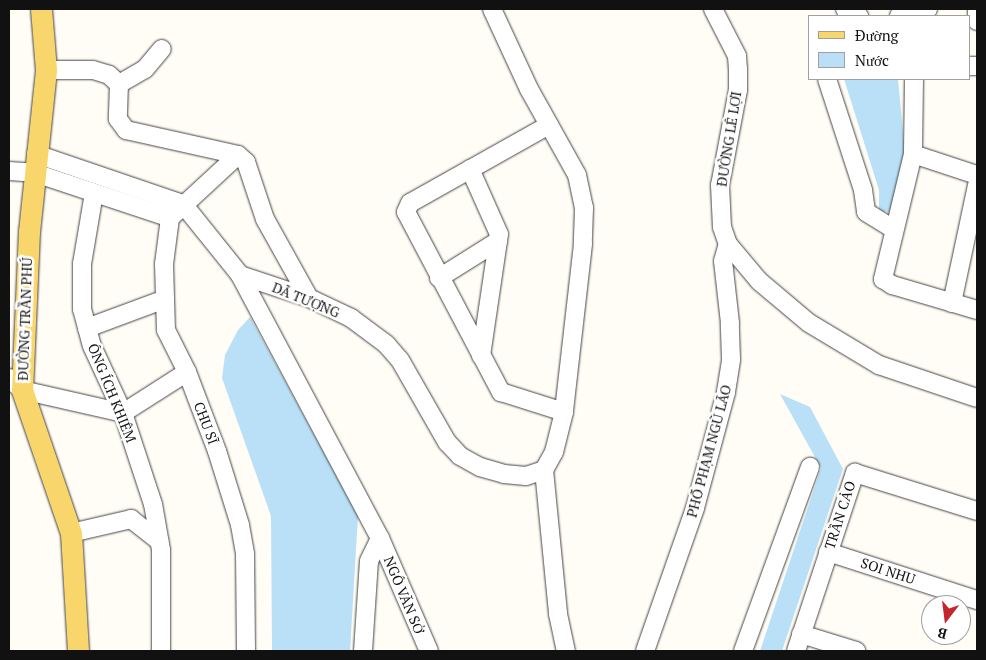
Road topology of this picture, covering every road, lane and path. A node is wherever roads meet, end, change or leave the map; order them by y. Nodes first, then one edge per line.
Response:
1 (41, 9) edge
2 (492, 9) edge
3 (713, 9) edge
4 (976, 9) edge
5 (977, 20) edge
6 (162, 49) dead end
7 (46, 70) junction
8 (827, 80) edge
9 (914, 80) edge
10 (119, 84) junction
11 (549, 125) junction
12 (913, 154) junction
13 (238, 155) junction
14 (35, 163) junction
15 (470, 169) junction
16 (9, 171) edge
17 (977, 175) edge
18 (977, 185) edge
19 (94, 193) junction
20 (183, 204) junction
21 (170, 218) junction
22 (893, 229) junction
23 (498, 241) junction
24 (728, 244) junction
25 (240, 275) junction
26 (439, 278) junction
27 (309, 298) junction
28 (165, 300) junction
29 (952, 302) junction
30 (977, 310) edge
31 (87, 328) junction
32 (480, 356) junction
33 (187, 372) junction
34 (15, 384) edge
35 (977, 398) edge
36 (564, 412) junction
37 (123, 414) junction
38 (810, 467) dead end
39 (544, 470) junction
40 (977, 511) edge
41 (71, 533) junction
42 (380, 538) junction
43 (159, 541) junction
44 (828, 552) junction
45 (977, 600) edge
46 (801, 634) junction
47 (640, 650) edge
48 (78, 651) edge
49 (160, 651) edge
50 (246, 651) edge
51 (363, 651) edge
52 (429, 651) edge
53 (566, 651) edge
54 (743, 651) edge
55 (796, 651) edge
56 (856, 651) edge

1 - 7 main road, ĐƯỜNG TRẦN PHÚ
2 - 11 street
3 - 24 street, ĐƯỜNG LÊ LỢI
4 - 5 street
6 - 10 street
7 - 10 street
7 - 14 main road, ĐƯỜNG TRẦN PHÚ
8 - 22 street
9 - 12 street
10 - 13 street
11 - 15 street
11 - 36 street
12 - 17 street
12 - 22 street
13 - 20 street
13 - 27 street
14 - 16 street
14 - 19 street
14 - 20 street
14 - 34 main road, ĐƯỜNG TRẦN PHÚ
15 - 23 street
15 - 26 street
18 - 29 street
19 - 21 street
19 - 31 street, ÔNG ÍCH KHIÊM
20 - 21 street
20 - 25 street
21 - 28 street, CHU SĨ
22 - 29 street
23 - 26 street
23 - 32 street
24 - 35 street, ĐƯỜNG LÊ LỢI
24 - 47 street, PHỐ PHẠM NGŨ LÃO
25 - 27 street, DÃ TƯỢNG
25 - 42 street, NGÔ VĂN SỞ
26 - 32 street
27 - 39 street, DÃ TƯỢNG
28 - 31 street
28 - 33 street, CHU SĨ
29 - 30 street
31 - 37 street, ÔNG ÍCH KHIÊM
32 - 36 street
33 - 37 street
33 - 50 street, CHU SĨ
34 - 37 street
34 - 41 main road, ĐƯỜNG TRẦN PHÚ
36 - 39 street
37 - 43 street, ÔNG ÍCH KHIÊM
38 - 54 street
39 - 53 street
40 - 44 street, TRẦN CẢO
41 - 43 street
41 - 48 main road, ĐƯỜNG TRẦN PHÚ
42 - 51 street
42 - 52 street, NGÔ VĂN SỞ
43 - 49 street, ÔNG ÍCH KHIÊM
44 - 45 street, SOI NHU
44 - 46 street, TRẦN CẢO
46 - 55 street, TRẦN CẢO
46 - 56 street

